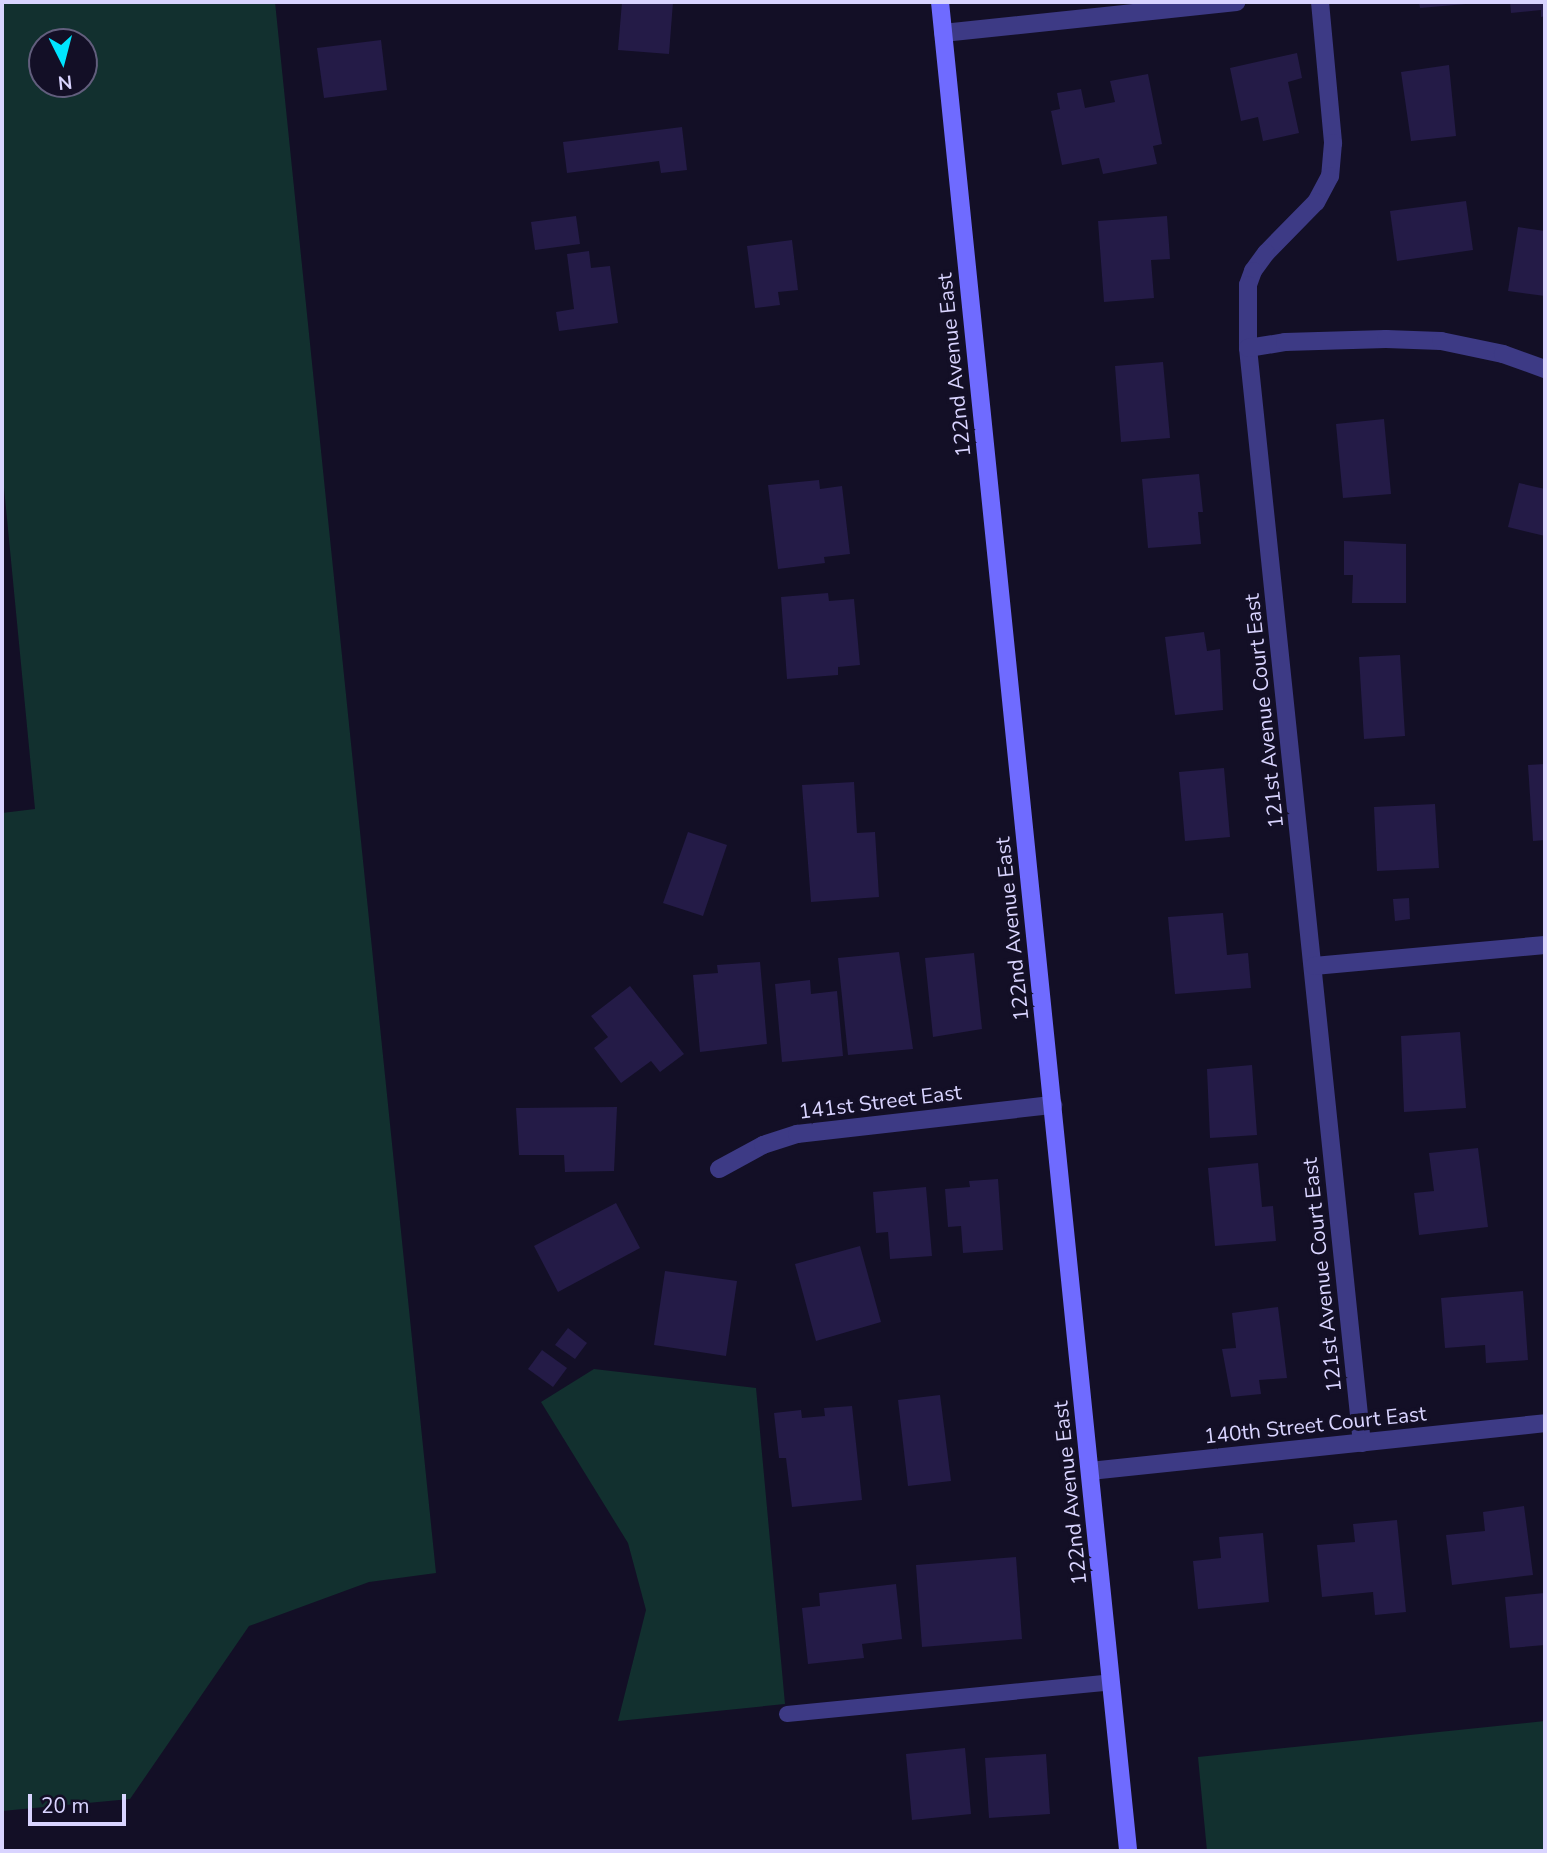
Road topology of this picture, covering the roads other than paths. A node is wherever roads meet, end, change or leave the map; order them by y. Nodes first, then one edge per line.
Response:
1 (940, 2) edge
2 (1236, 2) edge
3 (1320, 2) edge
4 (943, 33) junction
5 (1248, 348) junction
6 (1545, 369) edge
7 (1545, 945) edge
8 (1314, 965) junction
9 (1053, 1105) junction
10 (719, 1169) dead end
11 (1545, 1423) edge
12 (1362, 1443) junction
13 (1090, 1471) junction
14 (1111, 1682) junction
15 (787, 1714) dead end
16 (1128, 1851) edge

1 - 4 main road, 122nd Avenue East
2 - 4 street
3 - 5 street, 121st Avenue Court East
4 - 9 main road, 122nd Avenue East
5 - 6 street
5 - 8 street, 121st Avenue Court East
7 - 8 street
8 - 12 street, 121st Avenue Court East
9 - 10 street, 141st Street East
9 - 13 main road, 122nd Avenue East
11 - 12 street, 140th Street Court East
12 - 13 street, 140th Street Court East
13 - 14 main road, 122nd Avenue East
14 - 15 lane
14 - 16 main road, 122nd Avenue East

